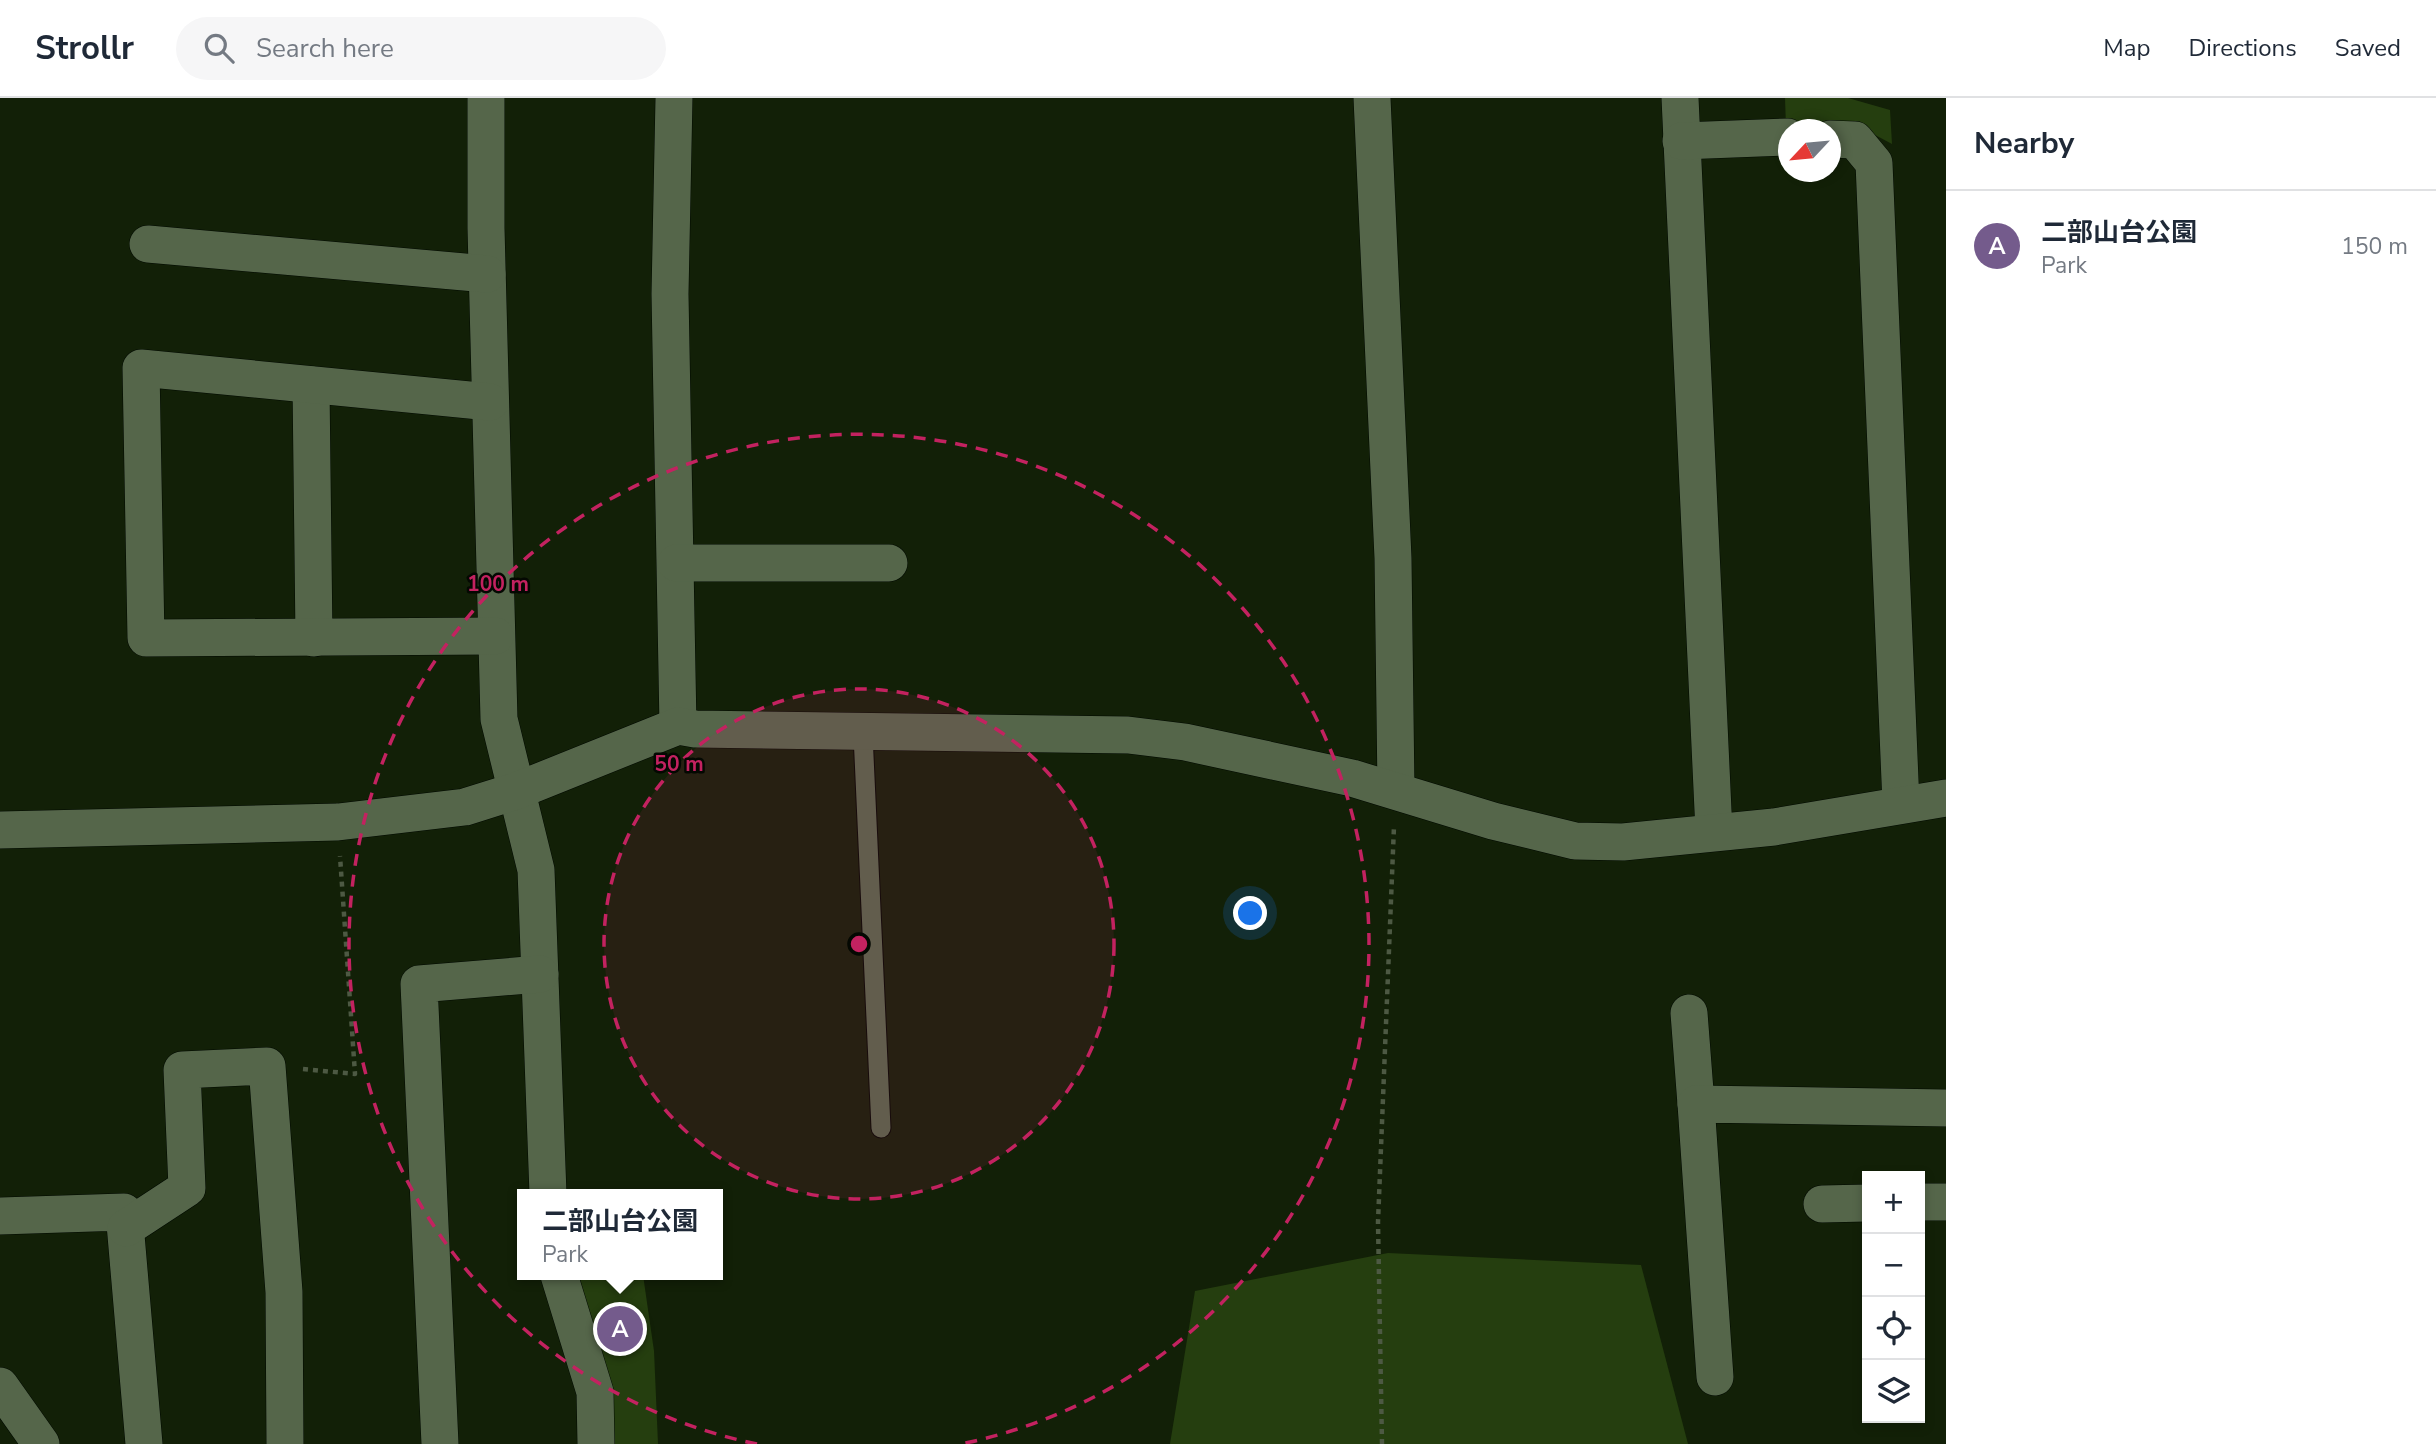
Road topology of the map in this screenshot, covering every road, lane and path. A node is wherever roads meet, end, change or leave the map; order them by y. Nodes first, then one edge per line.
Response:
1 (486, 98) edge
2 (674, 98) edge
3 (1373, 98) edge
4 (1680, 98) edge
5 (1778, 137) edge
6 (1841, 139) edge
7 (1681, 141) junction
8 (148, 244) dead end
9 (487, 274) junction
10 (311, 385) junction
11 (490, 402) junction
12 (676, 563) junction
13 (889, 563) dead end
14 (495, 636) junction
15 (314, 638) junction
16 (678, 726) junction
17 (863, 734) junction
18 (1396, 790) junction
19 (516, 791) junction
20 (1946, 798) edge
21 (1901, 804) junction
22 (338, 822) junction
23 (0, 830) edge
24 (1714, 832) junction
25 (540, 975) junction
26 (1689, 1013) dead end
27 (267, 1066) junction
28 (1696, 1104) junction
29 (1946, 1108) edge
30 (881, 1128) dead end
31 (548, 1189) edge
32 (1925, 1202) edge
33 (1946, 1202) edge
34 (1822, 1203) dead end
35 (1862, 1203) edge
36 (0, 1216) edge
37 (126, 1228) junction
38 (561, 1280) edge
39 (1715, 1377) dead end
40 (0, 1386) edge
41 (41, 1444) edge
42 (144, 1444) edge
43 (285, 1444) edge
44 (440, 1444) edge
45 (596, 1444) edge
46 (1382, 1444) edge

1 - 9 street
2 - 12 street
3 - 18 street
4 - 7 street
5 - 7 street
6 - 21 street
7 - 24 street
8 - 9 street
9 - 11 street
10 - 11 street
10 - 15 street
10 - 15 street
11 - 14 street
12 - 13 street
12 - 16 street
14 - 15 street
14 - 19 street
16 - 17 street
16 - 19 street
17 - 18 street
17 - 30 lane
18 - 24 street
18 - 46 path
19 - 22 street
19 - 25 street
20 - 21 street
21 - 24 street
22 - 23 street
22 - 27 path
25 - 31 street
25 - 44 street
26 - 28 street
27 - 37 street
27 - 43 street
28 - 29 street
28 - 39 street
32 - 33 street
34 - 35 street
36 - 37 street
37 - 42 street
38 - 45 street
40 - 41 street

